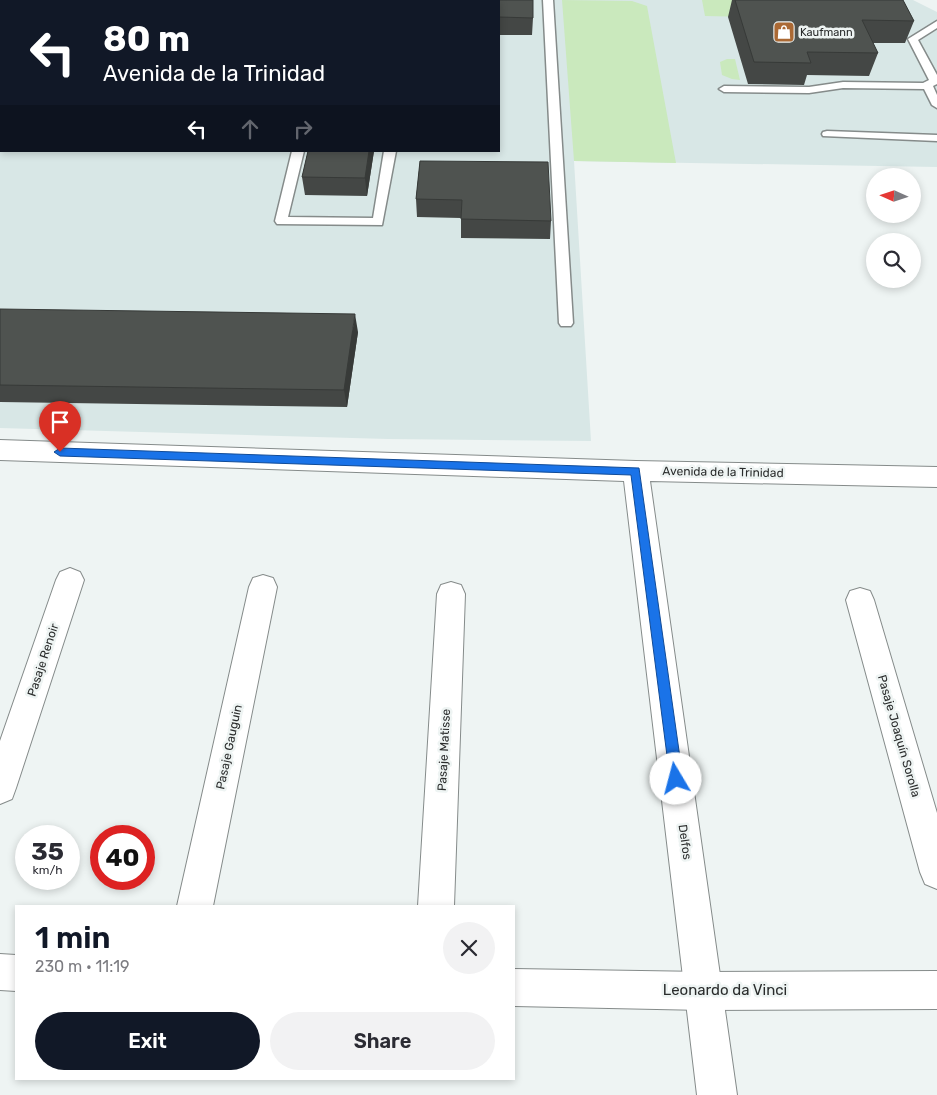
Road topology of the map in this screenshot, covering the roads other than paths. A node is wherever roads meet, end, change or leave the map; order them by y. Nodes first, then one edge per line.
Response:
1 (548, 0) edge
2 (931, 25) edge
3 (927, 85) junction
4 (724, 88) dead end
5 (937, 105) edge
6 (827, 134) dead end
7 (937, 138) edge
8 (298, 152) edge
9 (390, 152) edge
10 (566, 323) dead end
11 (0, 450) edge
12 (636, 471) junction
13 (937, 477) edge
14 (70, 580) dead end
15 (263, 587) dead end
16 (451, 594) dead end
17 (860, 600) dead end
18 (8, 740) edge
19 (0, 788) edge
20 (937, 872) edge
21 (195, 905) edge
22 (436, 905) edge
23 (0, 972) edge
24 (15, 973) edge
25 (515, 987) edge
26 (937, 990) edge
27 (704, 991) junction
28 (717, 1095) edge

1 - 10 lane
2 - 3 lane
3 - 4 lane
3 - 5 lane
6 - 7 lane
8 - 9 lane
11 - 12 street, Avenida de la Trinidad
12 - 13 street, Avenida de la Trinidad
12 - 27 street, Delfos
14 - 18 street, Pasaje Renoir
15 - 21 street, Pasaje Gauguin
16 - 22 street, Pasaje Matisse
17 - 20 street, Pasaje Joaquín Sorolla
18 - 19 street, Pasaje Renoir
23 - 24 street
25 - 27 street, Leonardo da Vinci
26 - 27 street, Leonardo da Vinci
27 - 28 street, Delfos

